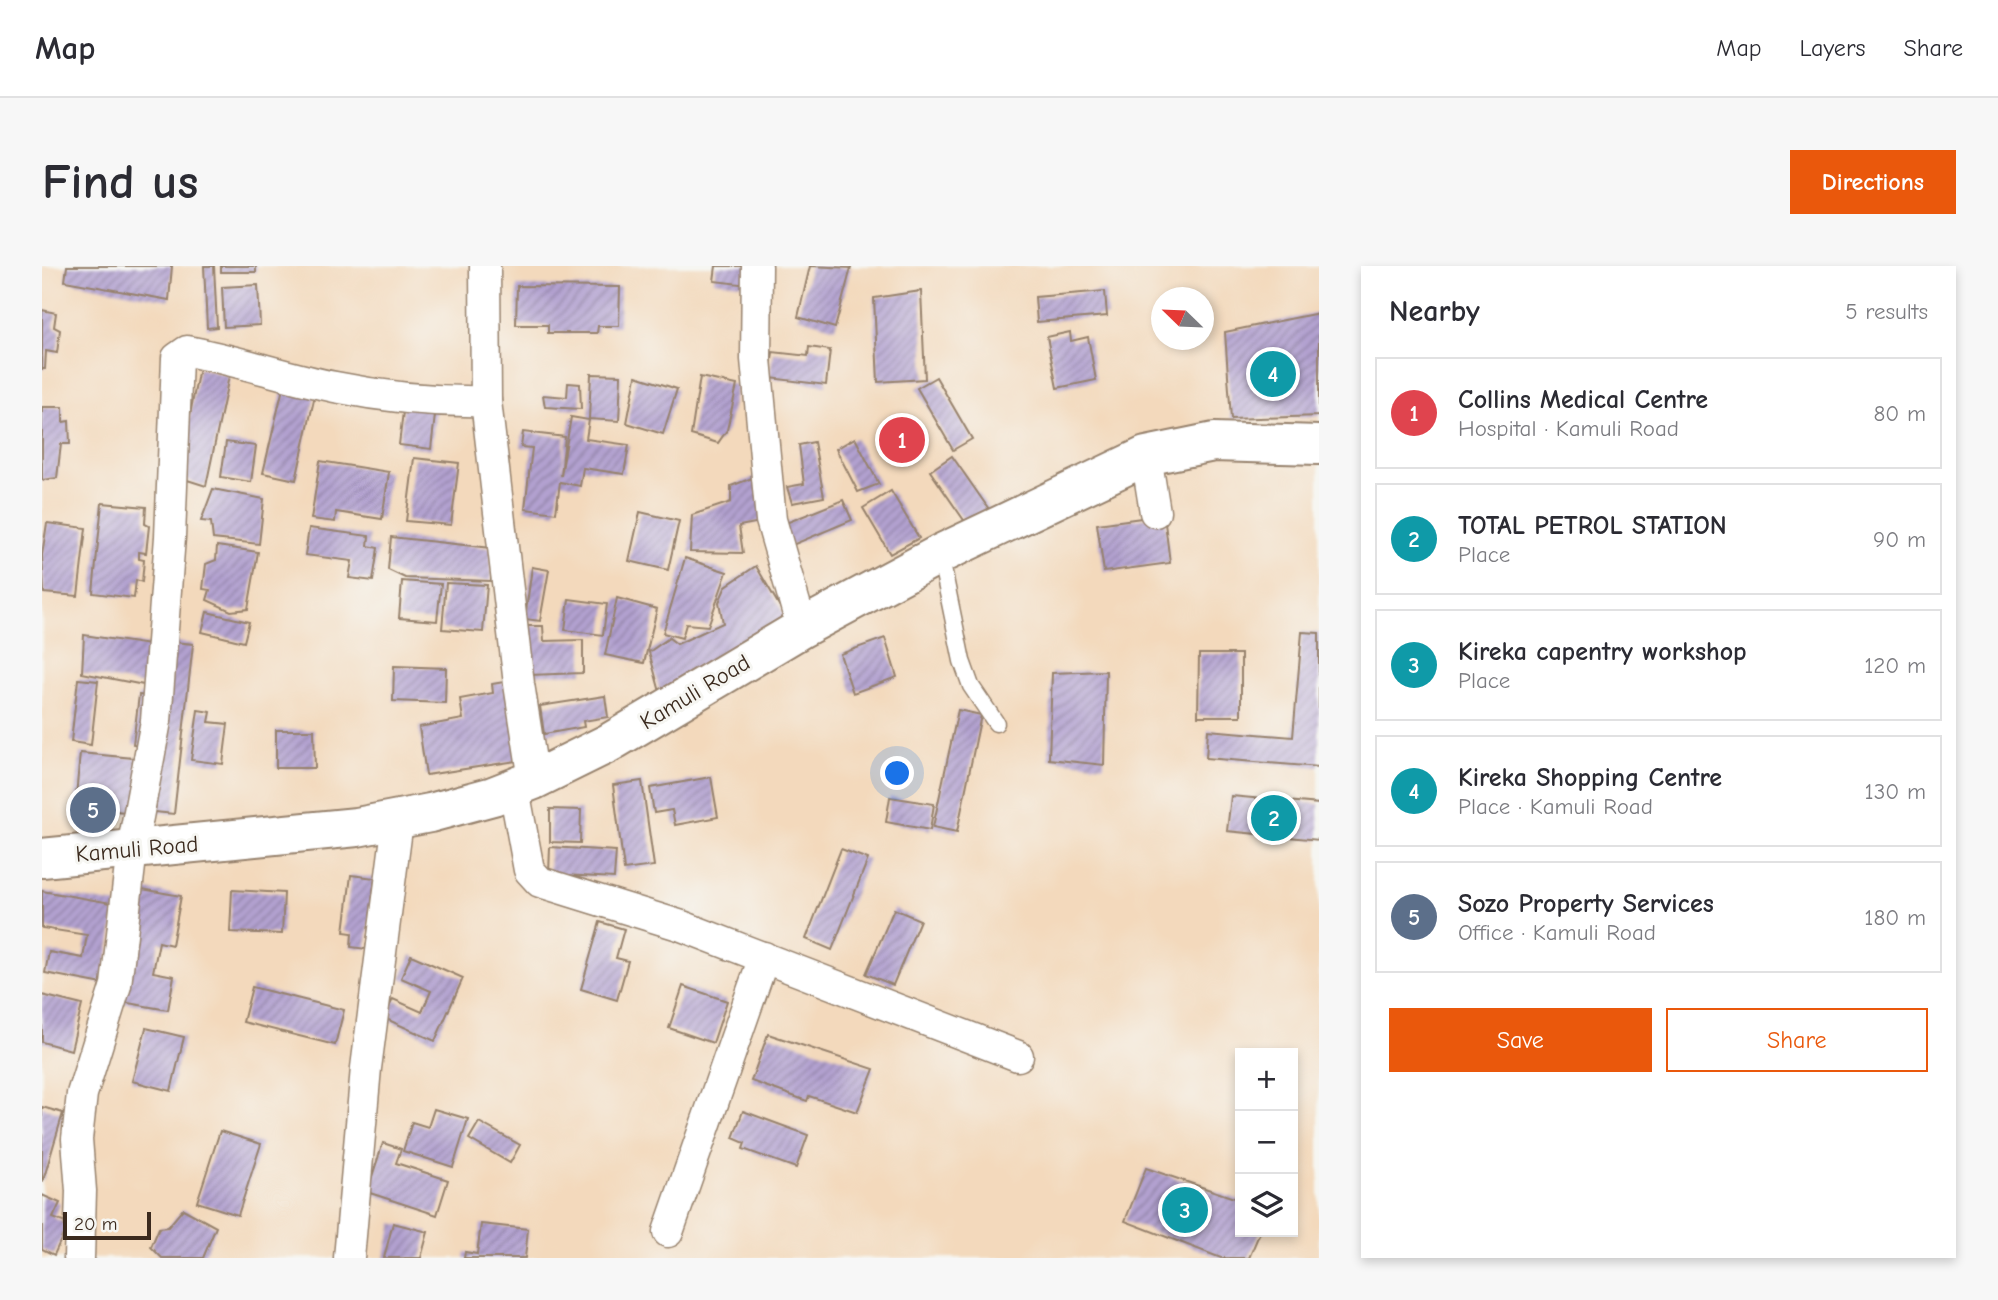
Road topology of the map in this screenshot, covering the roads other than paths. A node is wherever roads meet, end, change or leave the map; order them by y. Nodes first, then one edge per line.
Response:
1 (485, 266) edge
2 (757, 266) edge
3 (486, 401) junction
4 (1319, 445) edge
5 (1146, 456) junction
6 (1155, 512) dead end
7 (940, 554) junction
8 (802, 628) junction
9 (996, 723) dead end
10 (524, 785) junction
11 (398, 821) junction
12 (132, 849) junction
13 (42, 858) edge
14 (764, 957) junction
15 (1018, 1056) dead end
16 (668, 1232) dead end
17 (79, 1258) edge
18 (349, 1258) edge

1 - 3 street
2 - 8 street
3 - 10 street
3 - 12 street
4 - 5 street, Kamuli Road
5 - 6 street
5 - 7 street, Kamuli Road
7 - 8 street, Kamuli Road
7 - 9 lane
8 - 10 street, Kamuli Road
10 - 11 street, Kamuli Road
10 - 14 street
11 - 12 street, Kamuli Road
11 - 18 street
12 - 13 street, Kamuli Road
12 - 17 street
14 - 15 street
14 - 16 street

